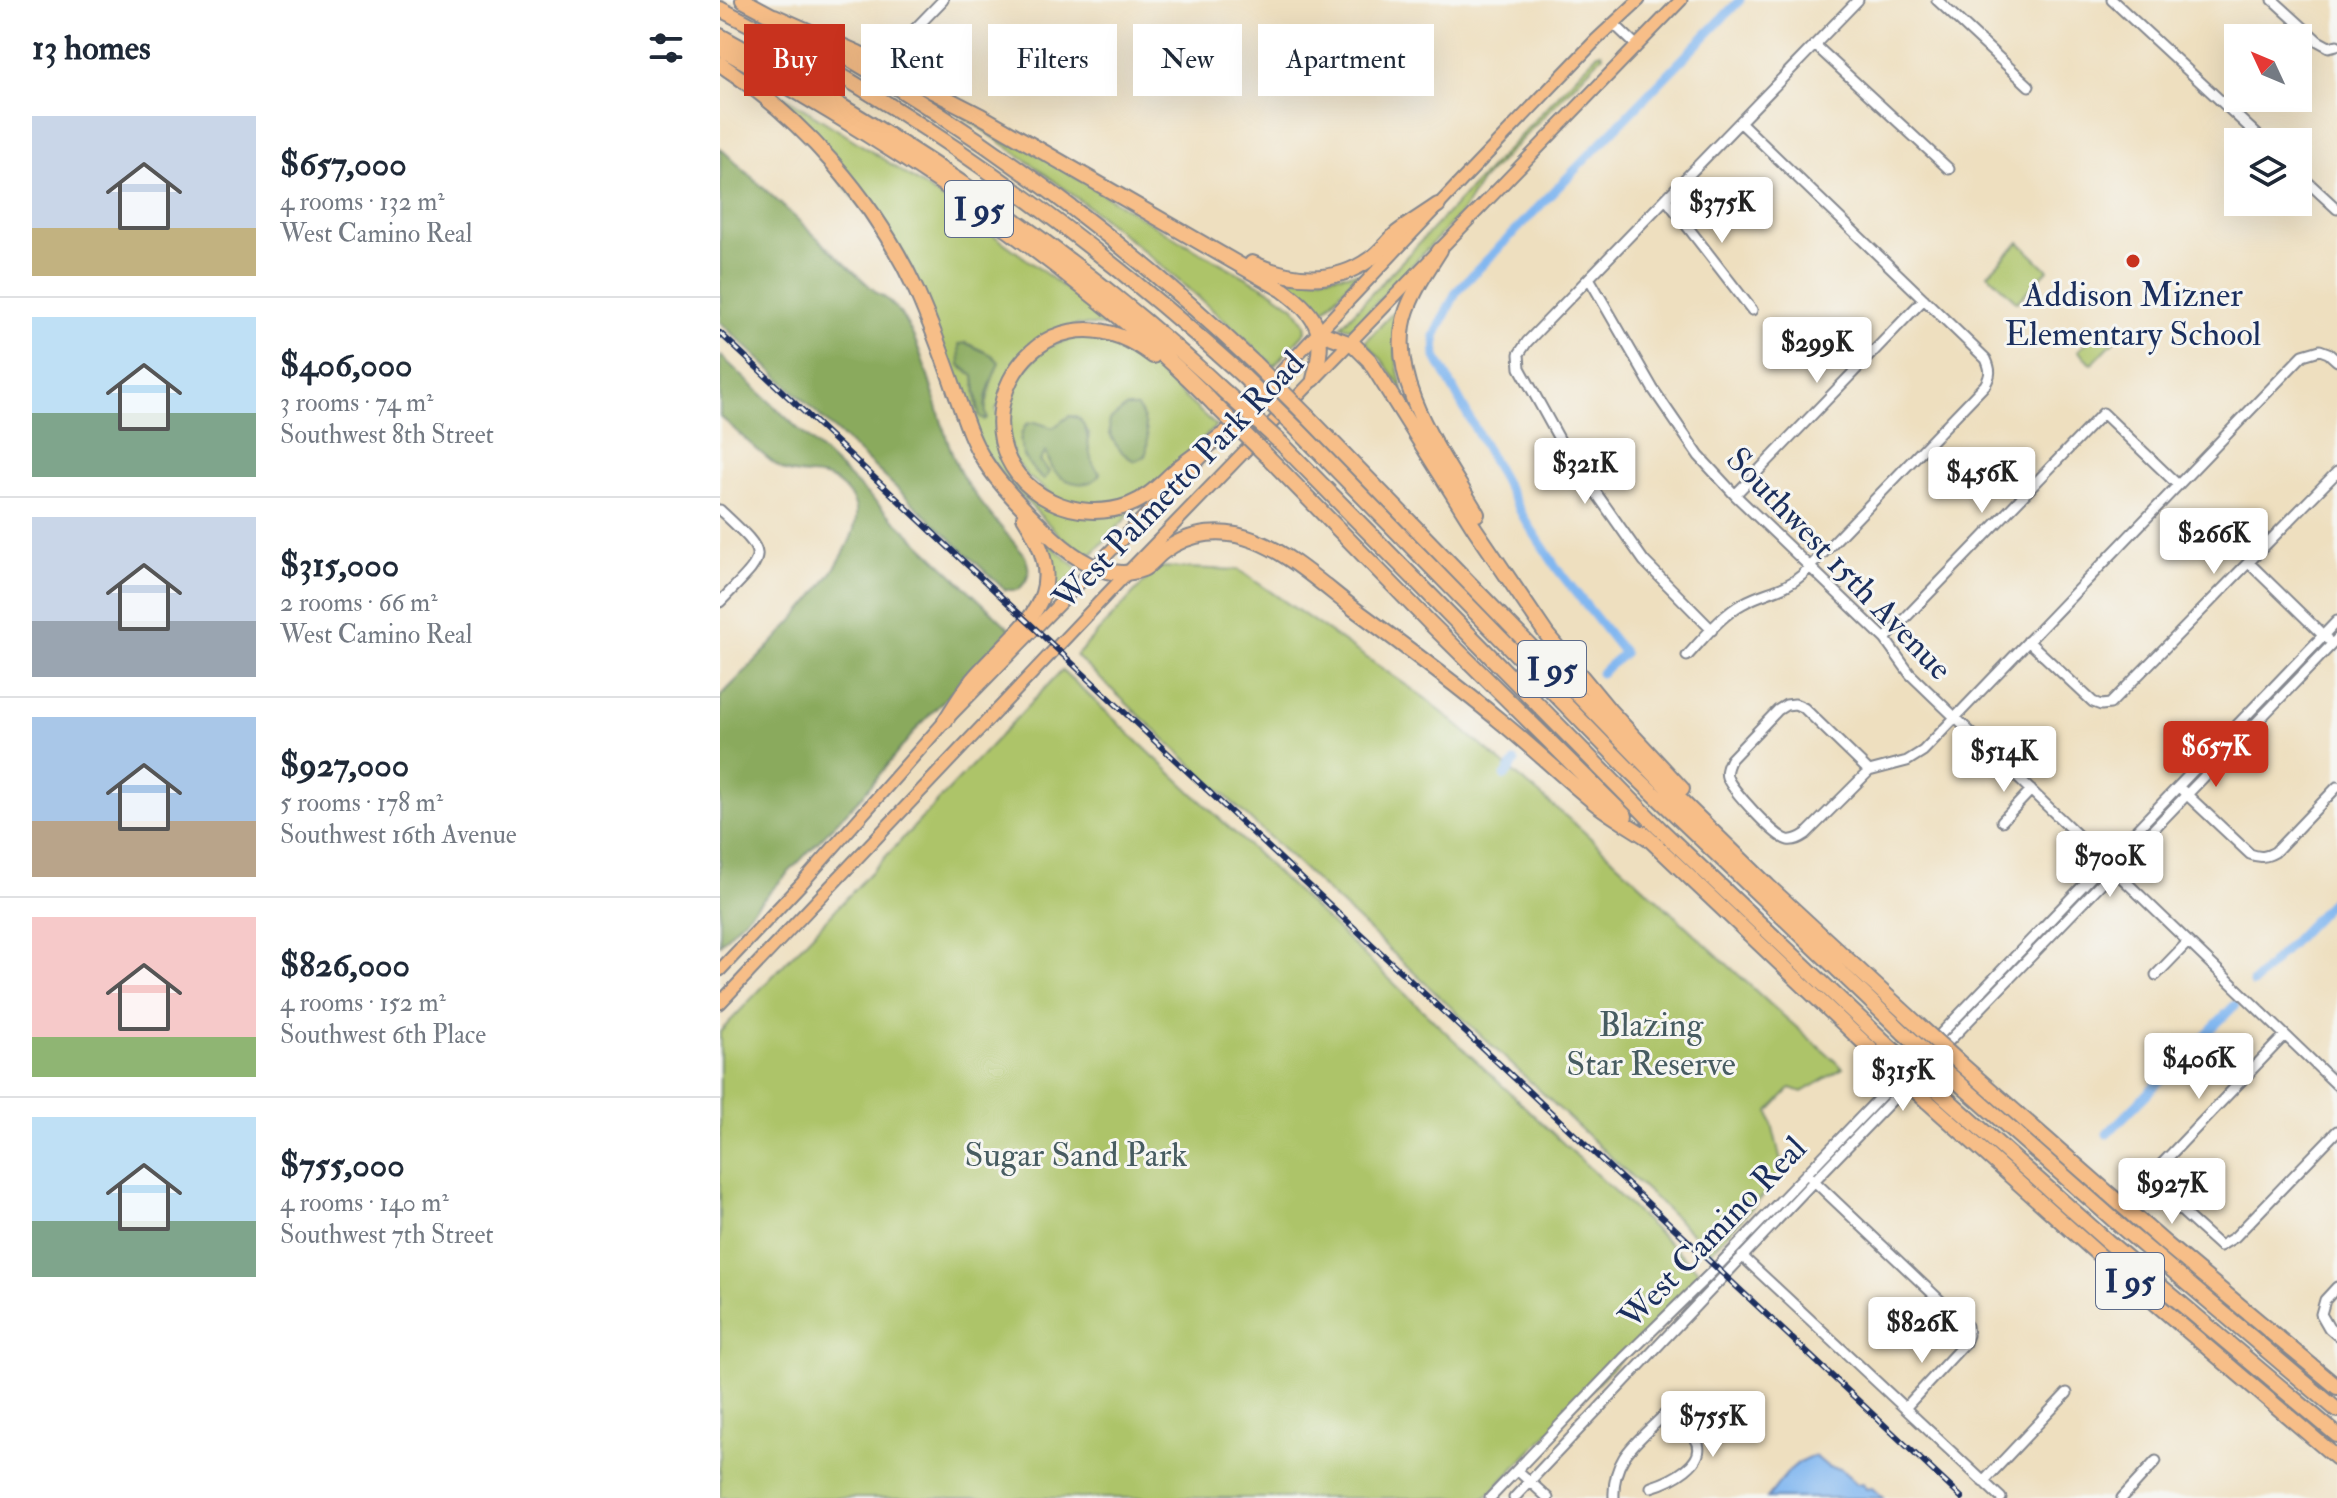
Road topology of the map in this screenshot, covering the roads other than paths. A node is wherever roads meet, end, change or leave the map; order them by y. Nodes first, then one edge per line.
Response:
1 (743, 0) edge
2 (943, 0) edge
3 (1639, 0) edge
4 (1681, 0) edge
5 (1858, 0) edge
6 (1937, 0) edge
7 (2273, 0) edge
8 (2119, 2) edge
9 (720, 9) edge
10 (774, 16) junction
11 (920, 24) edge
12 (1614, 24) junction
13 (720, 36) edge
14 (1815, 45) junction
15 (1637, 46) junction
16 (2333, 46) edge
17 (720, 48) edge
18 (720, 64) edge
19 (2029, 86) dead end
20 (1740, 122) junction
21 (2250, 128) edge
22 (1949, 169) dead end
23 (2312, 184) edge
24 (1666, 199) junction
25 (2335, 203) edge
26 (1438, 205) junction
27 (1152, 215) junction
28 (1440, 250) junction
29 (1589, 278) junction
30 (1924, 299) junction
31 (1752, 310) dead end
32 (1121, 319) junction
33 (1321, 333) junction
34 (1349, 343) junction
35 (2337, 361) edge
36 (1247, 370) junction
37 (1210, 377) junction
38 (1314, 379) junction
39 (1214, 404) junction
40 (1221, 436) junction
41 (2337, 472) edge
42 (2178, 485) junction
43 (1004, 486) junction
44 (1735, 495) junction
45 (720, 510) edge
46 (1497, 562) junction
47 (2249, 563) junction
48 (1810, 567) junction
49 (1094, 568) junction
50 (1129, 571) junction
51 (720, 602) edge
52 (2337, 621) edge
53 (1712, 630) junction
54 (2323, 636) junction
55 (1885, 639) junction
56 (2028, 641) junction
57 (2334, 642) edge
58 (1687, 656) dead end
59 (1955, 717) junction
60 (945, 721) junction
61 (1869, 771) junction
62 (2178, 786) junction
63 (2337, 787) edge
64 (2031, 790) junction
65 (2187, 795) junction
66 (2002, 821) dead end
67 (1648, 838) junction
68 (2104, 863) junction
69 (2114, 871) junction
70 (1804, 917) junction
71 (2188, 942) junction
72 (720, 970) edge
73 (2156, 975) dead end
74 (720, 1003) edge
75 (1910, 1028) junction
76 (2285, 1035) junction
77 (1885, 1053) junction
78 (1957, 1070) junction
79 (2337, 1085) edge
80 (1932, 1096) junction
81 (2337, 1131) edge
82 (1806, 1173) junction
83 (1814, 1181) junction
84 (1742, 1256) junction
85 (2337, 1287) edge
86 (2337, 1335) edge
87 (2337, 1387) edge
88 (2067, 1393) dead end
89 (1905, 1408) junction
90 (2337, 1410) edge
91 (2337, 1435) edge
92 (2337, 1458) edge
93 (2156, 1461) dead end
94 (1517, 1470) junction
95 (1529, 1482) junction
96 (1983, 1482) junction
97 (1651, 1487) dead end
98 (1490, 1498) edge
99 (1514, 1498) edge
100 (1548, 1498) edge
101 (1614, 1498) edge
102 (2001, 1498) edge
103 (2122, 1498) edge

1 - 10 highway, I 95
2 - 11 street
3 - 12 main road, West Palmetto Park Road
4 - 15 main road, West Palmetto Park Road
5 - 14 street
6 - 19 street
7 - 16 street
8 - 21 street
9 - 36 highway
10 - 27 highway
10 - 36 highway, I 95
12 - 15 street
12 - 26 main road, West Palmetto Park Road
13 - 37 highway
14 - 20 street
14 - 22 street
15 - 28 main road, West Palmetto Park Road
17 - 32 highway, I 95
18 - 43 highway
20 - 24 street
20 - 30 street
23 - 25 street
24 - 29 street
24 - 31 street
26 - 27 highway
26 - 33 main road, West Palmetto Park Road
27 - 33 highway
28 - 34 main road, West Palmetto Park Road
28 - 46 highway
29 - 44 street, Southwest 15th Avenue
29 - 53 street
30 - 44 street
30 - 48 street
32 - 37 highway
32 - 39 highway, I 95
33 - 34 highway
33 - 38 highway
33 - 40 main road, West Palmetto Park Road
34 - 38 main road, West Palmetto Park Road
34 - 46 highway
35 - 42 street
36 - 70 highway, I 95, bridge
36 - 75 highway, bridge
37 - 77 highway, bridge
38 - 50 main road, West Palmetto Park Road
39 - 40 highway
39 - 67 highway, I 95, bridge
40 - 49 main road, West Palmetto Park Road
41 - 47 street
42 - 55 street
42 - 56 street
43 - 49 highway
43 - 60 highway
44 - 48 street, Southwest 15th Avenue
45 - 51 street
46 - 70 highway
47 - 54 street
47 - 56 street
48 - 53 street
48 - 55 street, Southwest 15th Avenue
49 - 50 highway
49 - 60 main road, West Palmetto Park Road
50 - 67 highway
50 - 74 main road, West Palmetto Park Road
52 - 54 street, West Camino Real
53 - 58 street
54 - 57 street
54 - 62 street, West Camino Real
55 - 59 street, Southwest 15th Avenue
56 - 59 street
57 - 65 street, West Camino Real
59 - 61 street
59 - 64 street, Southwest 15th Avenue
60 - 72 main road, West Palmetto Park Road
61 - 61 street
62 - 65 street
62 - 68 street, West Camino Real
63 - 65 street
64 - 66 street
64 - 68 street, Southwest 15th Avenue
65 - 69 street, West Camino Real
67 - 77 highway, I 95
68 - 69 street, Southwest 15th Avenue
68 - 82 street, West Camino Real
69 - 71 street, Southwest 15th Avenue
69 - 83 street, West Camino Real
70 - 75 highway, I 95
71 - 73 street
71 - 76 street, Southwest 15th Avenue
75 - 78 highway, I 95, bridge
76 - 79 street, Southwest 15th Avenue
76 - 81 street
77 - 80 highway, I 95, bridge
78 - 87 highway, I 95
78 - 90 highway
80 - 91 highway
80 - 92 highway, I 95
82 - 83 street
82 - 94 street, West Camino Real
83 - 84 street, West Camino Real
83 - 89 street
84 - 89 street
84 - 95 street, West Camino Real
85 - 86 street
88 - 96 street
89 - 96 street
93 - 103 street
94 - 95 street
94 - 98 street, West Camino Real
95 - 99 street, West Camino Real
95 - 100 street
96 - 102 street
97 - 101 street

